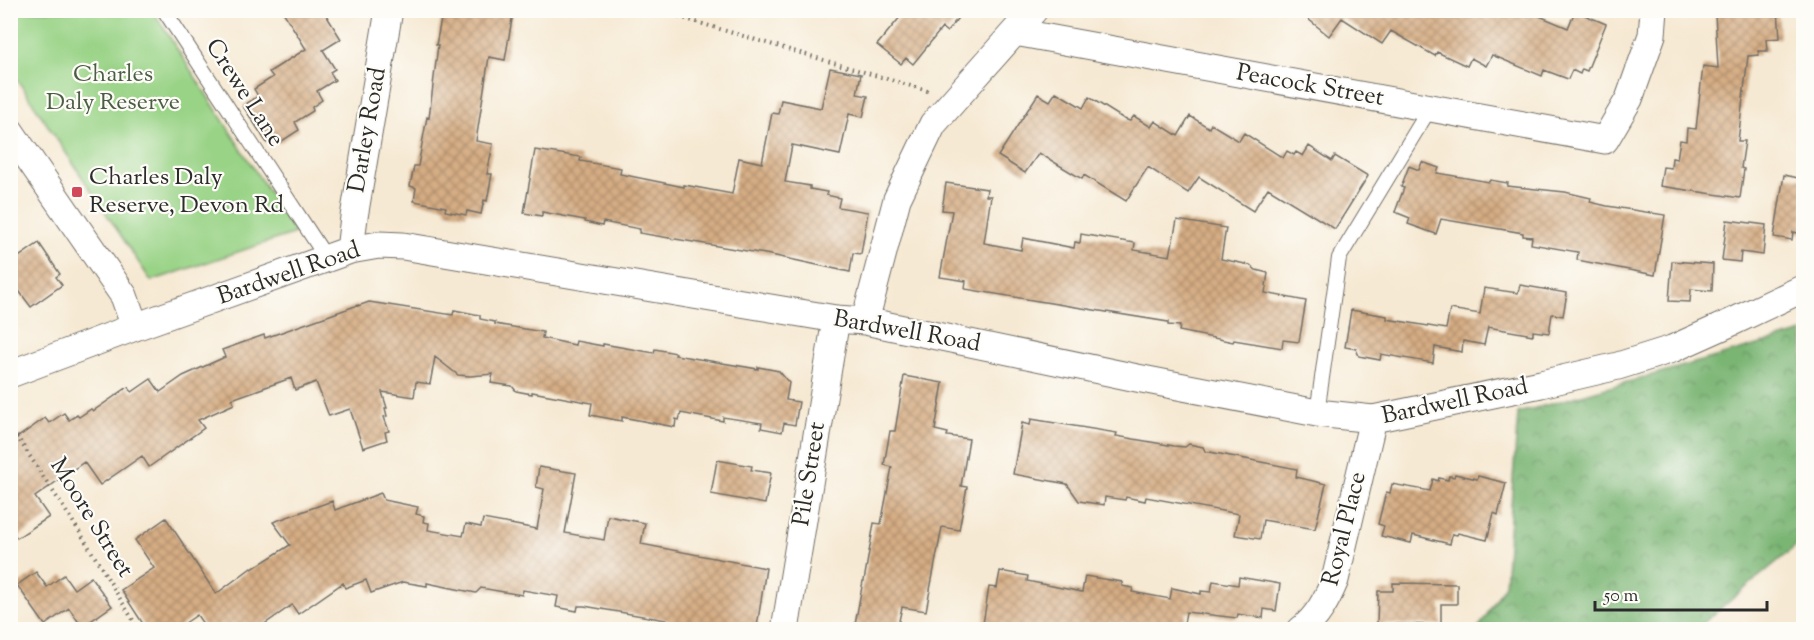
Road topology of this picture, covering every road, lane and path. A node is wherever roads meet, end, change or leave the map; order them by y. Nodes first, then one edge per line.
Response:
1 (164, 10) edge
2 (389, 10) edge
3 (656, 10) edge
4 (1034, 10) edge
5 (1654, 10) edge
6 (1015, 32) junction
7 (955, 100) junction
8 (1430, 108) junction
9 (10, 131) edge
10 (338, 255) junction
11 (1803, 288) edge
12 (836, 319) junction
13 (865, 321) junction
14 (135, 327) junction
15 (10, 374) edge
16 (1317, 413) junction
17 (1373, 420) junction
18 (10, 426) edge
19 (140, 630) edge
20 (785, 630) edge
21 (1301, 630) edge

1 - 10 lane, Crewe Lane
2 - 10 street, Darley Road
3 - 7 path
4 - 6 street
5 - 8 street, Peacock Street
6 - 7 street
6 - 8 street, Peacock Street
7 - 13 street
8 - 16 lane
9 - 14 street
10 - 12 street, Bardwell Road
10 - 14 street, Bardwell Road
11 - 17 street, Bardwell Road
12 - 13 street, Bardwell Road
12 - 20 street, Pile Street
13 - 16 street, Bardwell Road
14 - 15 street, Bardwell Road
16 - 17 street, Bardwell Road
17 - 21 street, Royal Place
18 - 19 path, Moore Street

